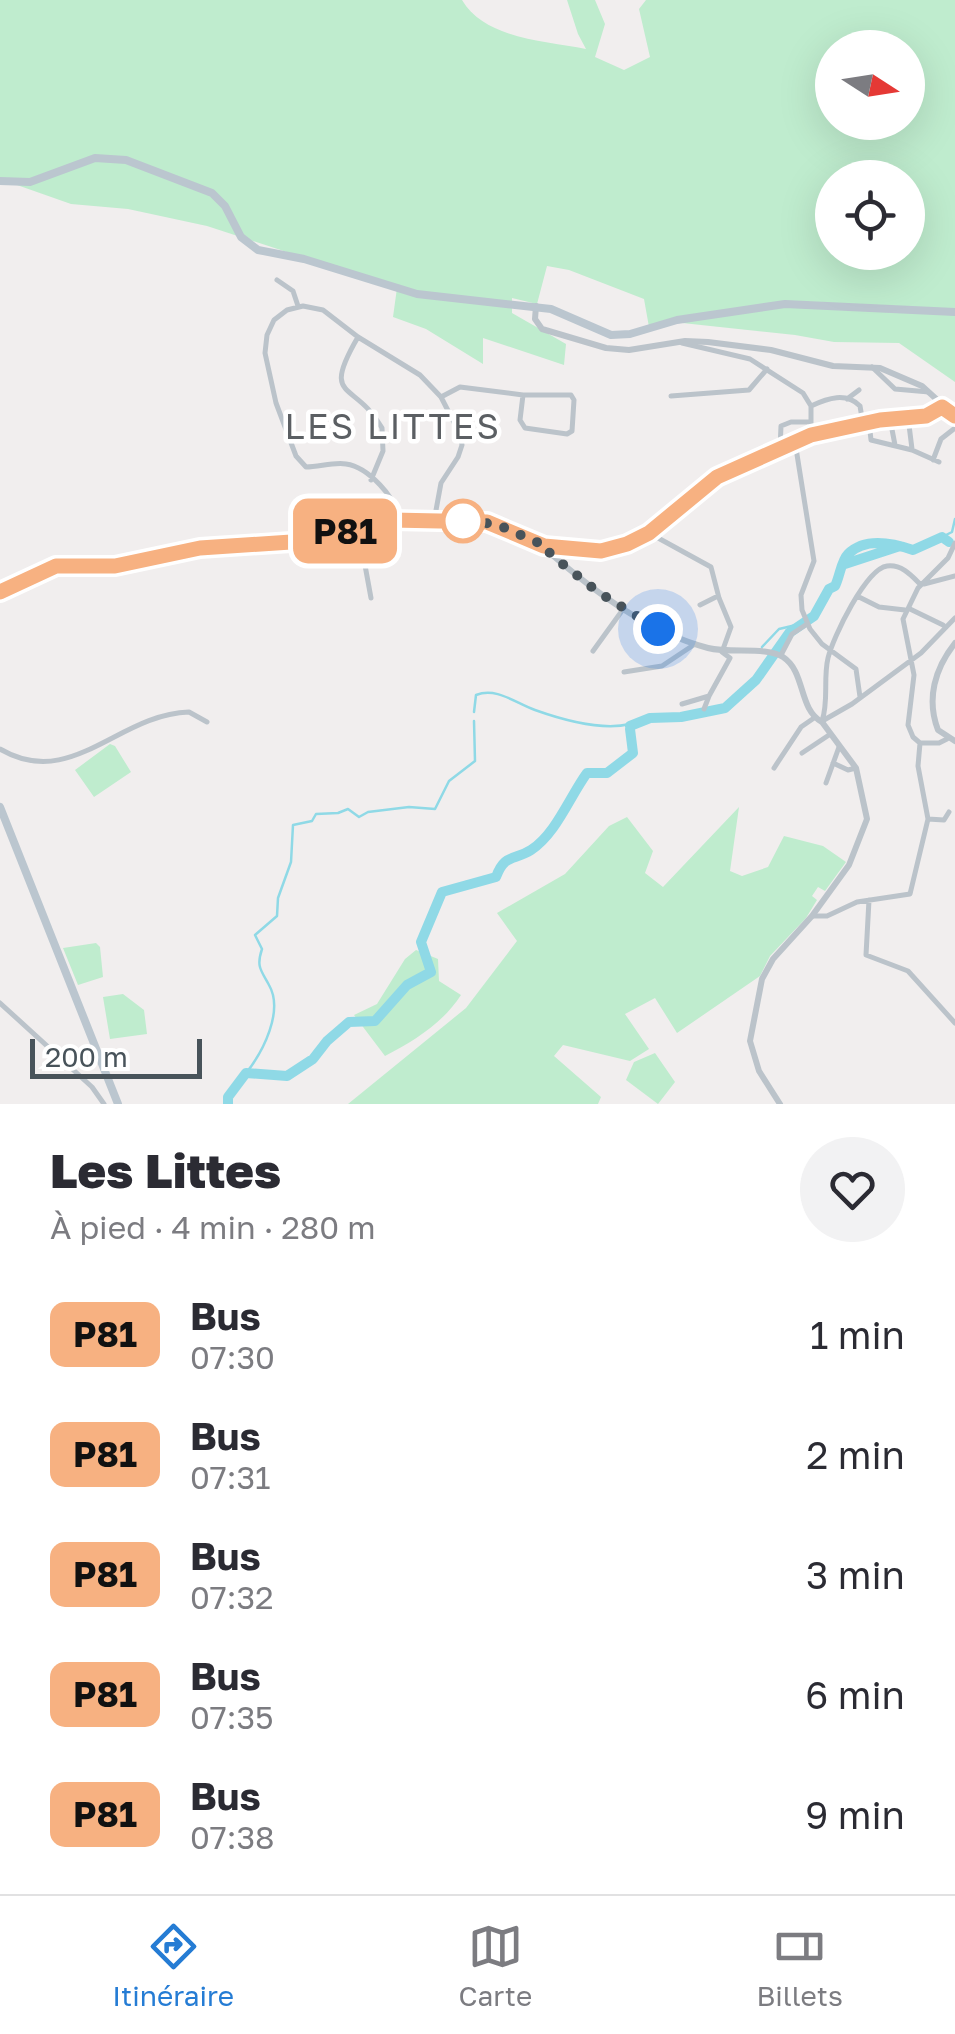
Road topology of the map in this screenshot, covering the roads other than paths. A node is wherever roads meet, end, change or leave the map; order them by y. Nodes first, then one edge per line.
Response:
1 (0, 181) edge
2 (276, 280) dead end
3 (298, 306) junction
4 (536, 306) junction
5 (955, 312) edge
6 (358, 337) junction
7 (679, 342) junction
8 (872, 368) junction
9 (767, 369) junction
10 (859, 390) dead end
11 (929, 392) junction
12 (524, 395) junction
13 (670, 396) dead end
14 (441, 398) junction
15 (847, 398) junction
16 (812, 406) junction
17 (942, 407) junction
18 (955, 416) edge
19 (908, 418) junction
20 (890, 419) junction
21 (811, 422) junction
22 (866, 423) junction
23 (955, 428) edge
24 (811, 435) junction
25 (794, 442) junction
26 (896, 447) junction
27 (780, 449) junction
28 (912, 450) junction
29 (371, 480) junction
30 (398, 520) junction
31 (434, 520) junction
32 (358, 528) junction
33 (649, 533) junction
34 (955, 543) edge
35 (548, 547) junction
36 (955, 576) edge
37 (921, 585) junction
38 (0, 592) edge
39 (718, 596) junction
40 (857, 596) junction
41 (371, 598) dead end
42 (700, 605) dead end
43 (624, 608) junction
44 (908, 610) junction
45 (955, 618) edge
46 (806, 622) junction
47 (944, 626) junction
48 (955, 642) edge
49 (695, 644) junction
50 (593, 651) dead end
51 (722, 652) junction
52 (740, 652) junction
53 (830, 652) junction
54 (776, 654) junction
55 (730, 658) junction
56 (909, 660) junction
57 (624, 672) dead end
58 (709, 696) junction
59 (860, 697) junction
60 (682, 704) dead end
61 (704, 709) dead end
62 (818, 720) junction
63 (206, 722) dead end
64 (829, 735) junction
65 (951, 741) edge
66 (920, 743) junction
67 (839, 747) junction
68 (0, 749) edge
69 (802, 754) dead end
70 (834, 763) junction
71 (774, 768) dead end
72 (856, 768) junction
73 (826, 783) dead end
74 (0, 807) edge
75 (949, 812) dead end
76 (928, 819) junction
77 (870, 900) junction
78 (812, 916) junction
79 (0, 1003) edge
80 (955, 1023) edge
81 (104, 1104) edge
82 (118, 1104) edge
83 (780, 1104) edge

1 - 4 main road
2 - 3 street
3 - 6 street
3 - 29 street
4 - 5 main road
4 - 7 street
6 - 14 street
6 - 29 street
7 - 8 street
7 - 9 street
8 - 11 street
8 - 11 street
9 - 13 street
9 - 16 street
10 - 15 street
11 - 17 street
12 - 12 street
12 - 14 street
14 - 31 street
15 - 16 street
15 - 22 street
16 - 21 street
17 - 18 street
17 - 19 street
19 - 20 street
19 - 28 street
20 - 22 street
20 - 26 street
21 - 24 street
21 - 27 street
22 - 24 street
22 - 26 street
23 - 28 street
24 - 25 street
25 - 27 street
25 - 46 street
26 - 28 street
27 - 33 street
29 - 30 street
30 - 31 street
30 - 32 street
31 - 35 street
32 - 38 street
32 - 41 street
33 - 35 street
33 - 39 street
34 - 37 street
35 - 43 street
36 - 37 street
37 - 40 street
37 - 44 street
39 - 42 street
39 - 51 street
40 - 44 street
40 - 53 street
43 - 49 street
43 - 50 street
44 - 47 street
44 - 56 street
45 - 47 street
46 - 53 street
46 - 54 street
47 - 56 street
48 - 65 street
49 - 51 street
49 - 57 street
51 - 52 street
51 - 55 street
52 - 54 street
52 - 55 street
53 - 59 street
53 - 62 street
54 - 62 street
55 - 58 street
56 - 59 street
56 - 66 street
58 - 60 street
58 - 61 street
59 - 62 street
62 - 64 street
62 - 71 street
63 - 68 street
64 - 67 street
64 - 69 street
65 - 66 street
66 - 76 street
67 - 70 street
67 - 72 street
70 - 72 street
70 - 73 street
72 - 78 street
74 - 82 main road
75 - 76 street
76 - 77 street
77 - 78 street
77 - 80 street
78 - 83 street
79 - 81 street

